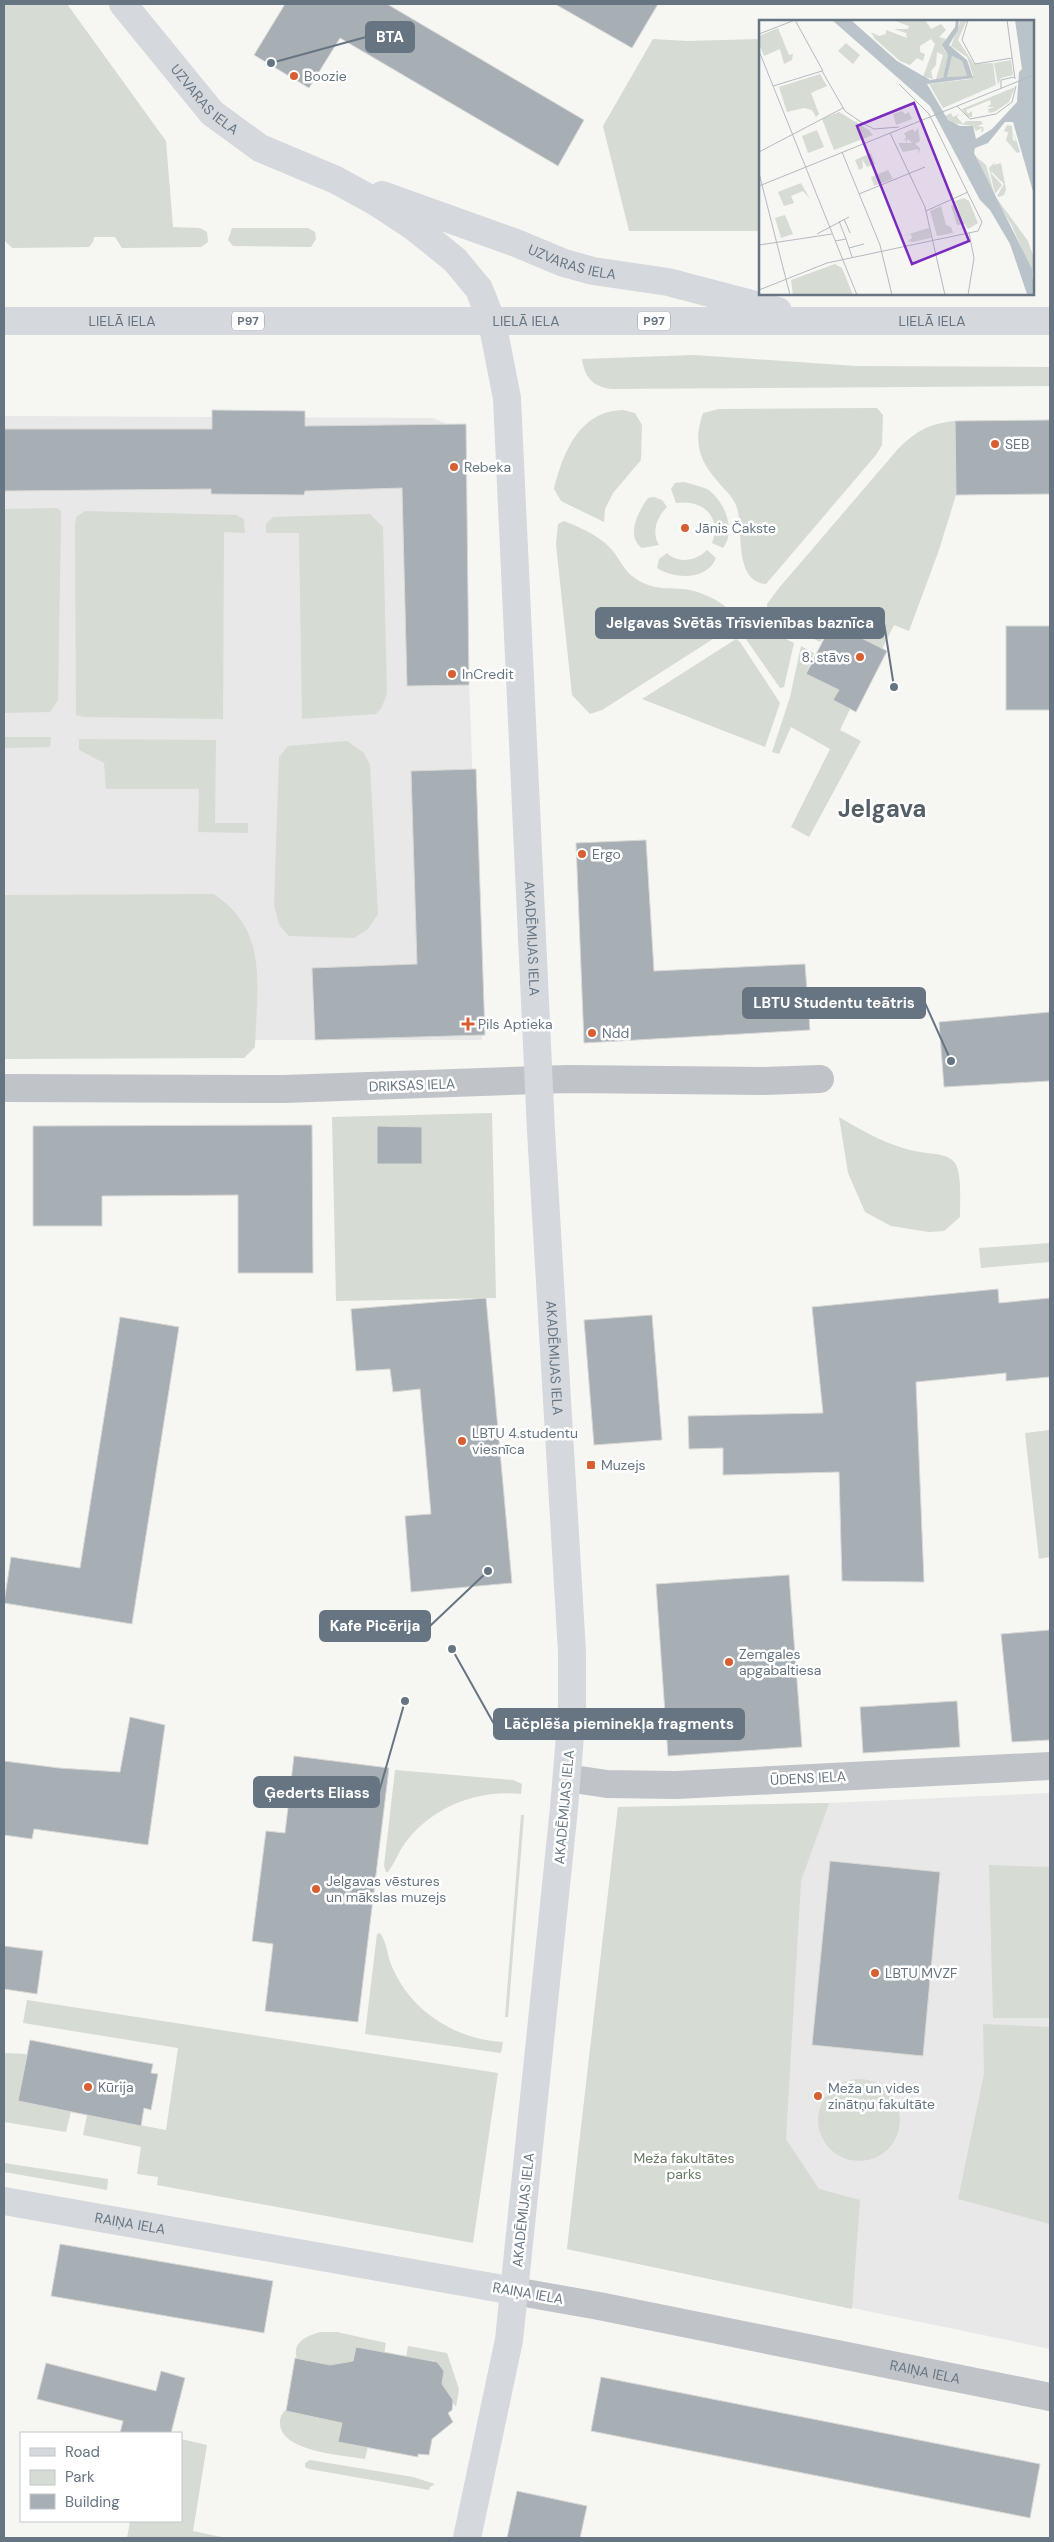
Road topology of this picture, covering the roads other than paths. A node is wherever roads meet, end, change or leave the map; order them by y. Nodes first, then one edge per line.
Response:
1 (122, 4) edge
2 (336, 180) junction
3 (1050, 320) edge
4 (4, 321) edge
5 (816, 321) junction
6 (492, 322) junction
7 (820, 1079) dead end
8 (539, 1080) junction
9 (4, 1088) edge
10 (1050, 1766) edge
11 (567, 1778) junction
12 (4, 2201) edge
13 (514, 2291) junction
14 (1050, 2397) edge
15 (467, 2538) edge

1 - 2 main road, UZVARAS IELA
2 - 5 main road, UZVARAS IELA
2 - 6 main road, UZVARAS IELA
3 - 5 main road, LIELĀ IELA / P97
4 - 6 main road, LIELĀ IELA / P97
5 - 6 main road, LIELĀ IELA / P97
6 - 8 main road, AKADĒMIJAS IELA
7 - 8 street, DRIKSAS IELA
8 - 9 street, DRIKSAS IELA
8 - 11 main road, AKADĒMIJAS IELA
10 - 11 street, ŪDENS IELA
11 - 13 main road, AKADĒMIJAS IELA
12 - 13 main road, RAIŅA IELA
13 - 14 street, RAIŅA IELA
13 - 15 main road, AKADĒMIJAS IELA

